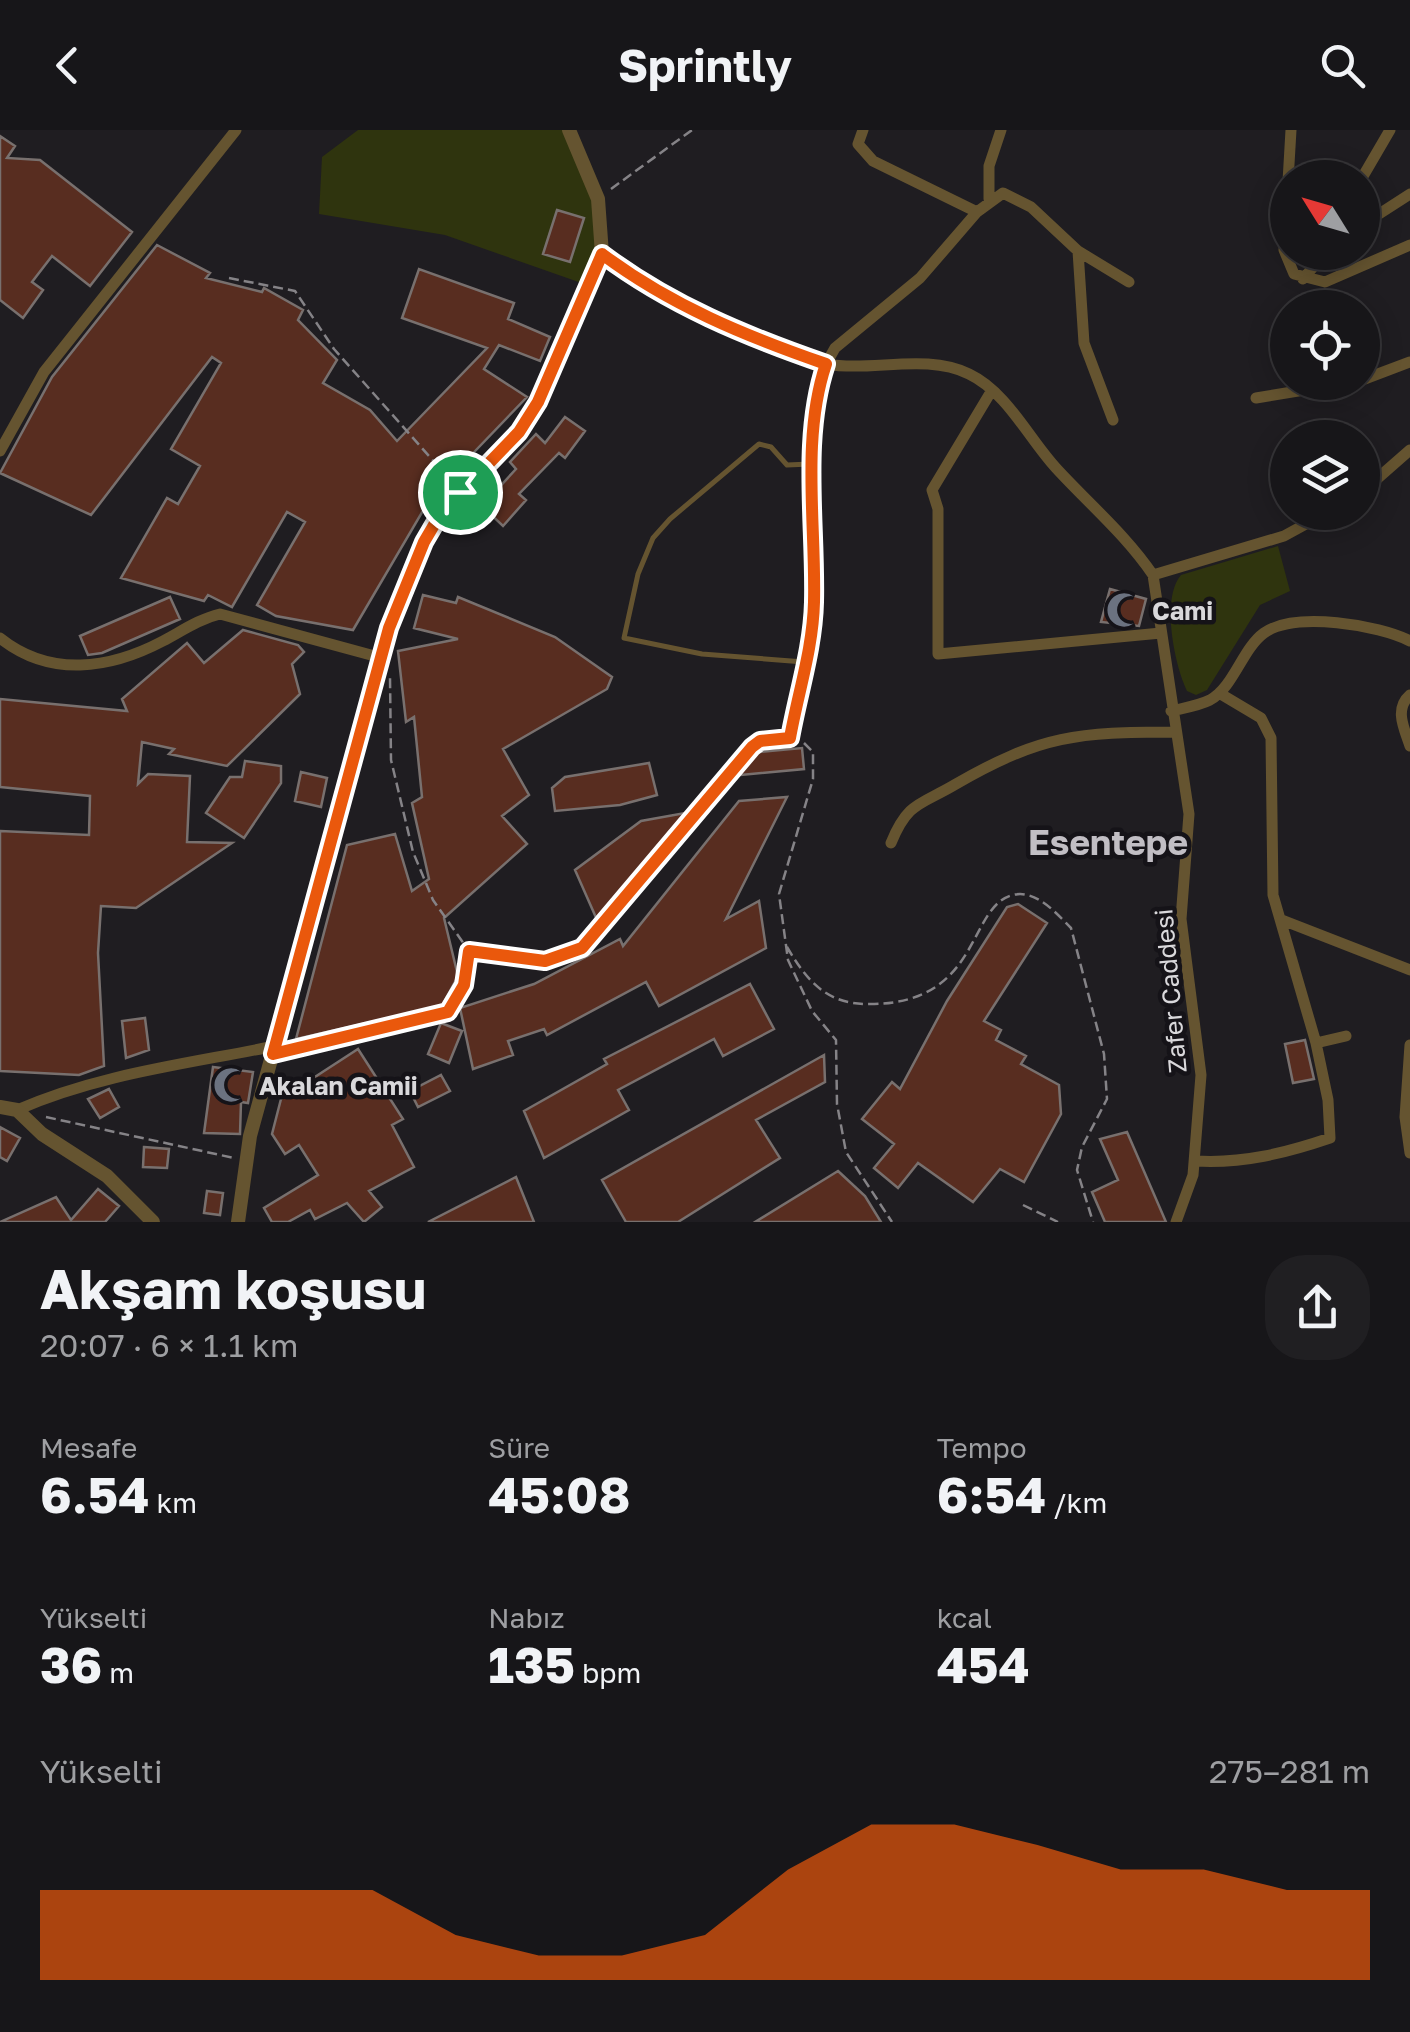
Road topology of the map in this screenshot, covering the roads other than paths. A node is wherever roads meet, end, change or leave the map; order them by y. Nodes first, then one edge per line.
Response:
1 (236, 130) edge
2 (569, 130) edge
3 (863, 130) edge
4 (1001, 130) edge
5 (1292, 130) edge
6 (1390, 130) edge
7 (1372, 160) edge
8 (1410, 194) edge
9 (990, 200) junction
10 (977, 212) junction
11 (1380, 213) edge
12 (1410, 245) edge
13 (1078, 251) junction
14 (602, 254) junction
15 (1311, 270) edge
16 (1303, 279) junction
17 (1129, 282) dead end
18 (1410, 362) edge
19 (826, 364) junction
20 (1380, 373) edge
21 (992, 390) junction
22 (1270, 396) edge
23 (1256, 398) dead end
24 (1113, 420) dead end
25 (1410, 450) edge
26 (0, 451) edge
27 (814, 464) junction
28 (1380, 476) edge
29 (1295, 530) edge
30 (1153, 575) junction
31 (1160, 633) junction
32 (0, 638) edge
33 (1410, 642) edge
34 (386, 662) junction
35 (807, 662) junction
36 (1219, 693) junction
37 (1410, 695) edge
38 (1172, 711) junction
39 (1176, 732) junction
40 (790, 738) road end
41 (1410, 746) edge
42 (892, 843) dead end
43 (1282, 920) junction
44 (1410, 970) edge
45 (1346, 1036) dead end
46 (1316, 1043) junction
47 (1410, 1046) edge
48 (274, 1050) junction
49 (0, 1107) edge
50 (16, 1110) junction
51 (1410, 1153) edge
52 (1195, 1161) junction
53 (153, 1222) edge
54 (238, 1222) edge
55 (1176, 1222) edge

1 - 26 street
2 - 14 street
3 - 10 street
4 - 9 street
5 - 16 street
6 - 7 street
8 - 11 street
9 - 10 street
9 - 13 street
10 - 19 street
12 - 16 street
13 - 17 street
13 - 24 street
14 - 19 street
14 - 34 street
15 - 16 street
18 - 20 street
19 - 21 street
19 - 27 street
21 - 30 street
21 - 31 street
22 - 23 street
25 - 28 street
27 - 35 street
27 - 35 lane
29 - 30 street
30 - 31 street, Zafer Caddesi
31 - 38 street, Zafer Caddesi
32 - 34 street
33 - 36 street
34 - 48 street
35 - 40 street
36 - 38 street
36 - 43 street
37 - 41 street
38 - 39 street, Zafer Caddesi
39 - 42 street
39 - 52 street, Zafer Caddesi
43 - 44 street
43 - 46 street
45 - 46 street
46 - 52 street
47 - 51 street
48 - 50 street
48 - 54 street
49 - 50 street
50 - 53 street
52 - 55 street, Zafer Caddesi

